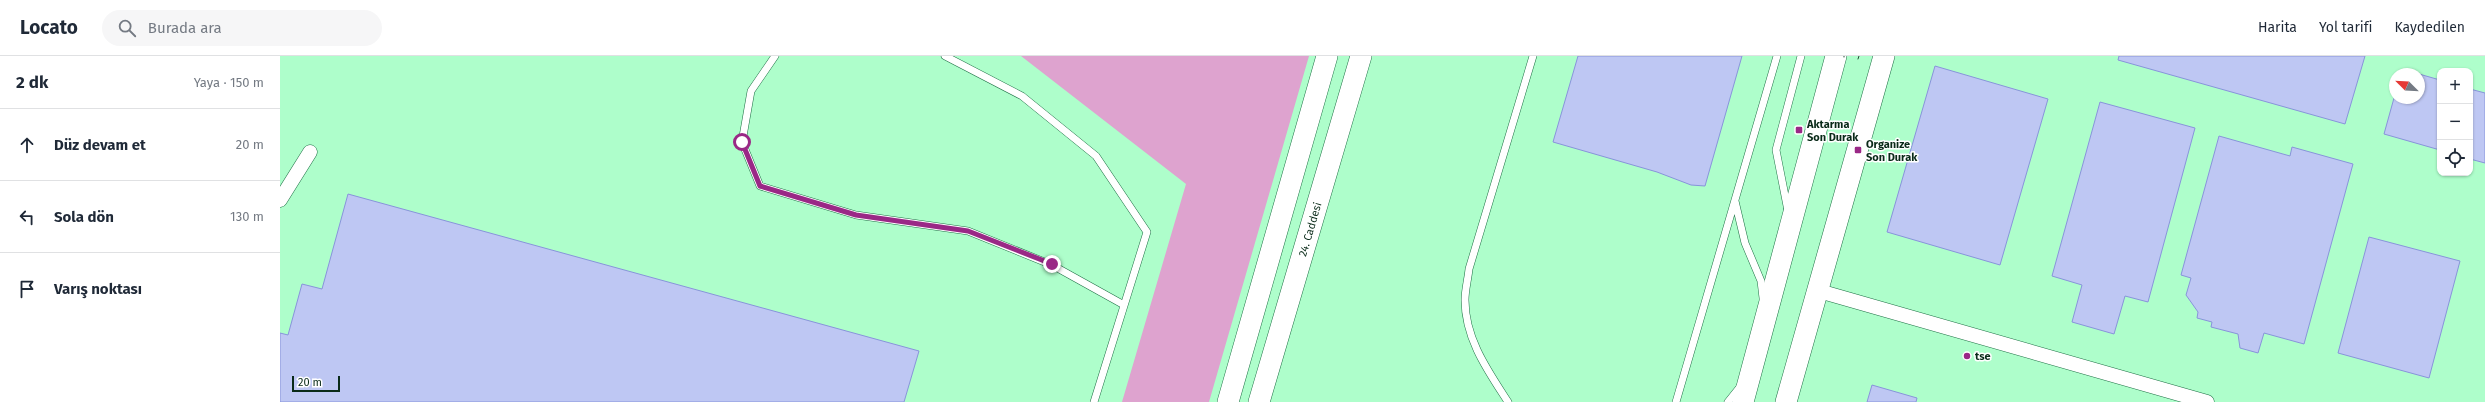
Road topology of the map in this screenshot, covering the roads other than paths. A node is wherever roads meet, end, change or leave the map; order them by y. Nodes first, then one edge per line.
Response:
1 (774, 56) edge
2 (945, 56) edge
3 (1327, 56) edge
4 (1361, 56) edge
5 (1534, 56) edge
6 (1777, 56) edge
7 (1801, 56) edge
8 (1836, 56) edge
9 (1884, 56) edge
10 (310, 152) dead end
11 (280, 200) edge
12 (1735, 201) junction
13 (1791, 228) junction
14 (1819, 291) junction
15 (1124, 305) junction
16 (1766, 319) junction
17 (1750, 376) junction
18 (1094, 402) edge
19 (1228, 402) edge
20 (1259, 402) edge
21 (1508, 402) edge
22 (1676, 402) edge
23 (1728, 402) edge
24 (1743, 402) edge
25 (1786, 402) edge
26 (2207, 402) edge

1 - 15 lane
2 - 15 lane
3 - 19 main road
4 - 20 main road, 24. Caddesi
5 - 21 lane
6 - 12 lane
7 - 13 lane
8 - 13 main road
9 - 14 main road
10 - 11 street
12 - 16 lane
12 - 22 lane
13 - 16 main road
14 - 25 main road
14 - 26 street
15 - 18 lane
16 - 17 main road
17 - 23 lane
17 - 24 main road

